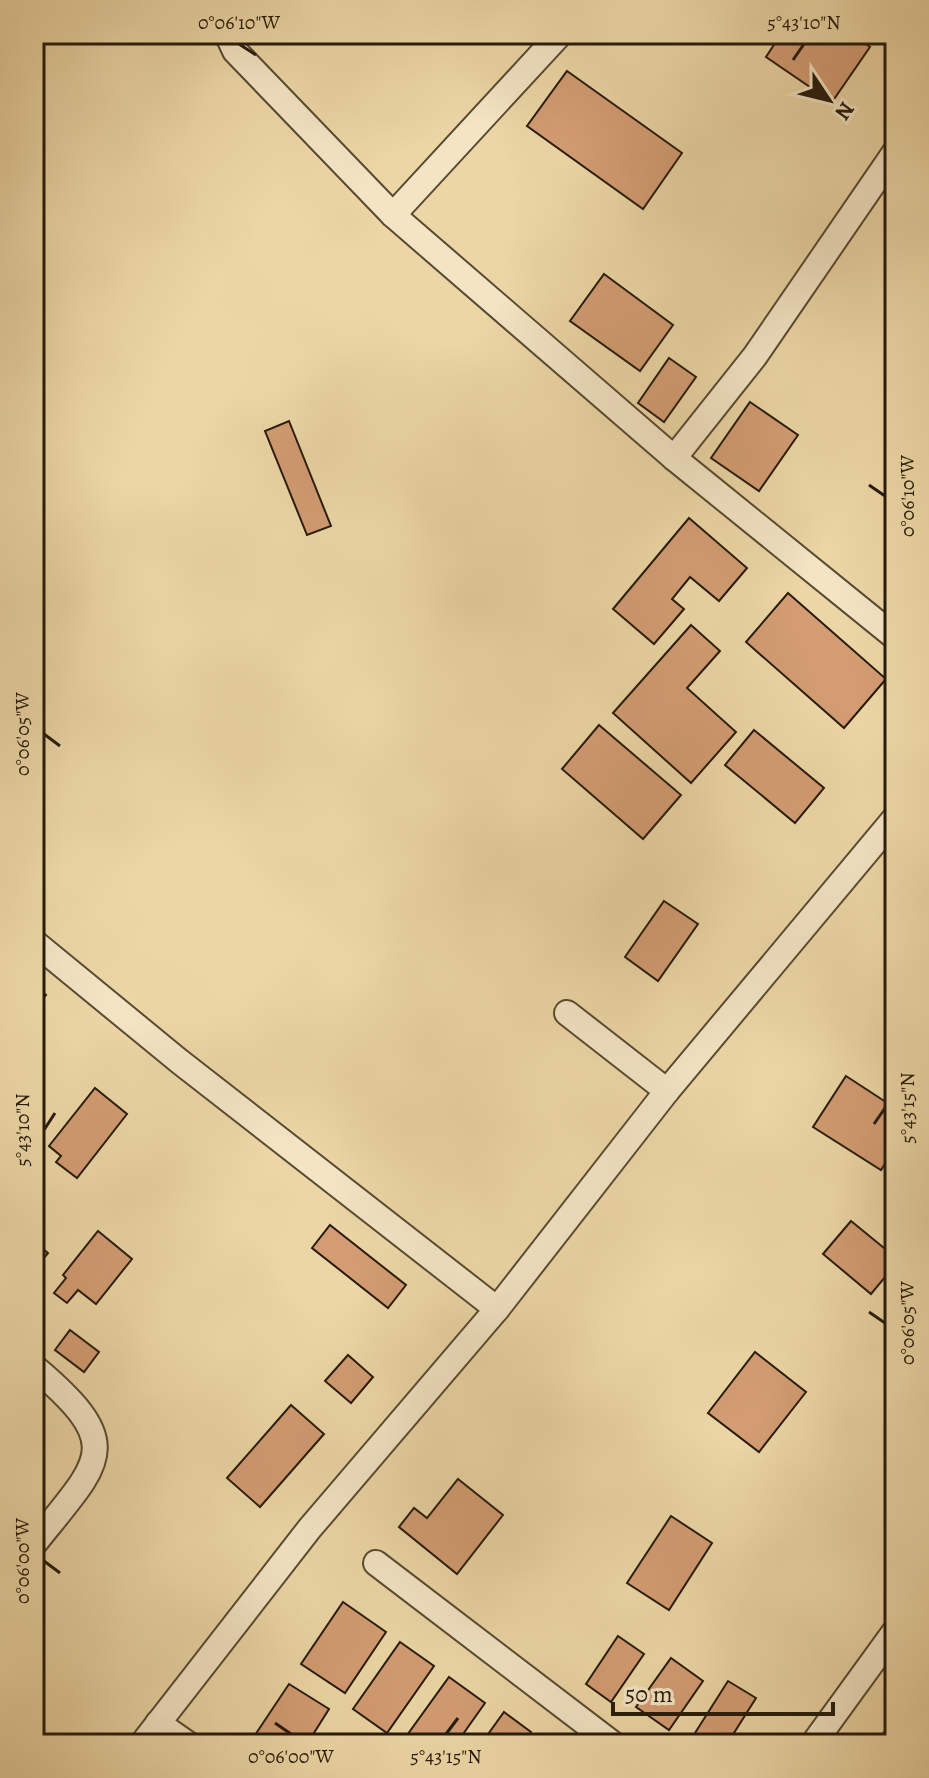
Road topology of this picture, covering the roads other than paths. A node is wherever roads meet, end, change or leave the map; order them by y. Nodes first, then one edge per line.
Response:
1 (227, 34) edge
2 (560, 34) edge
3 (895, 152) edge
4 (393, 215) junction
5 (674, 458) junction
6 (895, 637) edge
7 (895, 818) edge
8 (34, 942) edge
9 (567, 1013) dead end
10 (667, 1091) junction
11 (497, 1309) junction
12 (34, 1367) edge
13 (34, 1544) edge
14 (376, 1563) dead end
15 (895, 1631) edge
16 (158, 1723) junction
17 (142, 1744) edge
18 (188, 1744) edge
19 (613, 1744) edge
20 (813, 1744) edge

1 - 4 street
2 - 4 street
3 - 5 street
4 - 5 street
5 - 6 street
7 - 10 street
8 - 11 street
9 - 10 street
10 - 11 street
11 - 16 street
12 - 13 street
14 - 19 street
15 - 20 street
16 - 17 street
16 - 18 street

